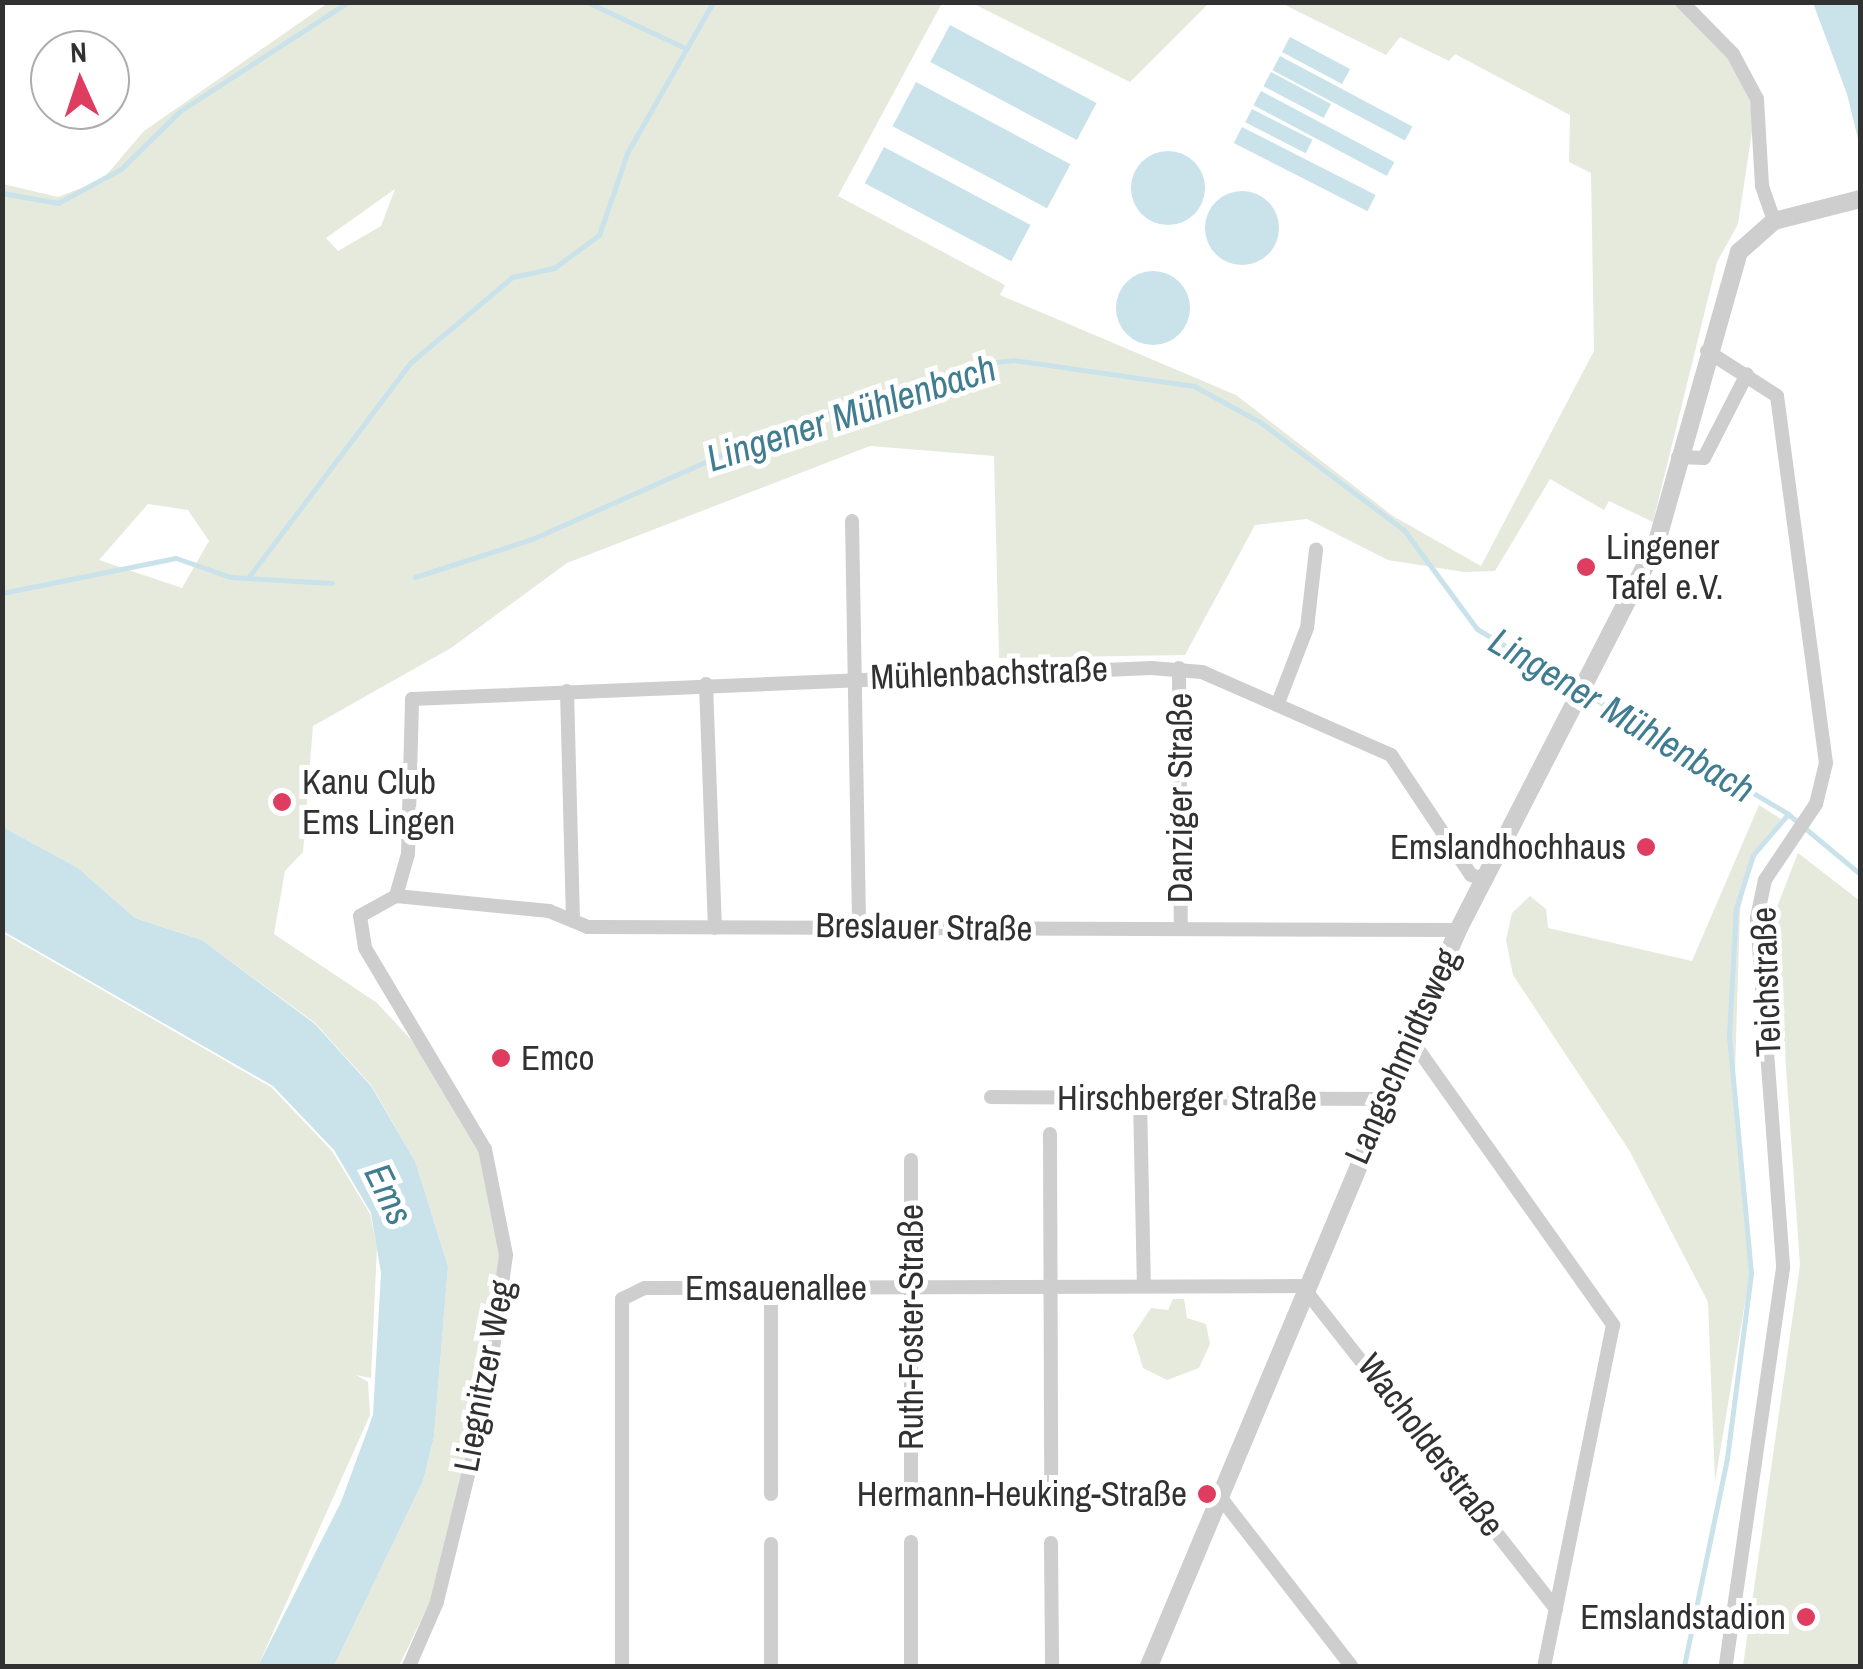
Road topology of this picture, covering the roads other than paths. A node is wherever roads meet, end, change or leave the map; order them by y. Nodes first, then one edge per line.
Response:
1 (1682, 2) edge
2 (1851, 201) edge
3 (1774, 221) junction
4 (1707, 352) junction
5 (1747, 374) junction
6 (1678, 457) junction
7 (852, 521) dead end
8 (1316, 550) dead end
9 (1179, 668) junction
10 (856, 678) junction
11 (706, 684) junction
12 (568, 691) junction
13 (1278, 704) junction
14 (1484, 878) junction
15 (396, 896) junction
16 (573, 919) junction
17 (858, 924) junction
18 (1181, 927) junction
19 (714, 928) junction
20 (1458, 930) junction
21 (1410, 1038) junction
22 (990, 1097) dead end
23 (1140, 1099) junction
24 (1382, 1099) junction
25 (1050, 1134) dead end
26 (911, 1160) dead end
27 (1144, 1284) junction
28 (1050, 1286) junction
29 (1302, 1286) junction
30 (771, 1288) junction
31 (910, 1290) junction
32 (1051, 1491) dead end
33 (1216, 1491) junction
34 (911, 1493) dead end
35 (771, 1494) dead end
36 (911, 1542) dead end
37 (1051, 1542) dead end
38 (771, 1544) dead end
39 (1556, 1609) junction
40 (409, 1666) edge
41 (622, 1666) edge
42 (771, 1666) edge
43 (911, 1666) edge
44 (1052, 1666) edge
45 (1149, 1666) edge
46 (1351, 1666) edge
47 (1544, 1666) edge
48 (1726, 1666) edge

1 - 3 street
2 - 3 street, Langschmidtsweg
3 - 4 street, Langschmidtsweg
4 - 5 street, Teichstraße
4 - 6 street, Langschmidtsweg
5 - 6 street
5 - 48 street, Teichstraße
6 - 14 street, Langschmidtsweg
7 - 10 street
8 - 13 street
9 - 10 street, Mühlenbachstraße
9 - 13 street, Mühlenbachstraße
9 - 18 street, Danziger Straße
10 - 11 street, Mühlenbachstraße
10 - 17 street
11 - 12 street, Mühlenbachstraße
11 - 19 street
12 - 15 street, Mühlenbachstraße
12 - 16 street
13 - 14 street, Mühlenbachstraße
14 - 20 street, Langschmidtsweg
15 - 16 street, Breslauer Straße
15 - 40 street, Liegnitzer Weg
16 - 19 street, Breslauer Straße
17 - 18 street, Breslauer Straße
17 - 19 street, Breslauer Straße
18 - 20 street, Breslauer Straße
20 - 21 street, Langschmidtsweg
21 - 24 street, Langschmidtsweg
21 - 39 street
22 - 23 street, Hirschberger Straße
23 - 24 street, Hirschberger Straße
23 - 27 street
24 - 29 street, Langschmidtsweg
25 - 28 street
26 - 31 street, Ruth-Foster-Straße
27 - 28 street, Emsauenallee
27 - 29 street, Emsauenallee
28 - 31 street, Emsauenallee
28 - 32 street
29 - 33 street, Langschmidtsweg
29 - 39 street, Wacholderstraße
30 - 31 street, Emsauenallee
30 - 35 street
30 - 41 street, Emsauenallee
31 - 34 street, Ruth-Foster-Straße
33 - 45 street, Langschmidtsweg
33 - 46 street
36 - 43 street
37 - 44 street
38 - 42 street
39 - 47 street

